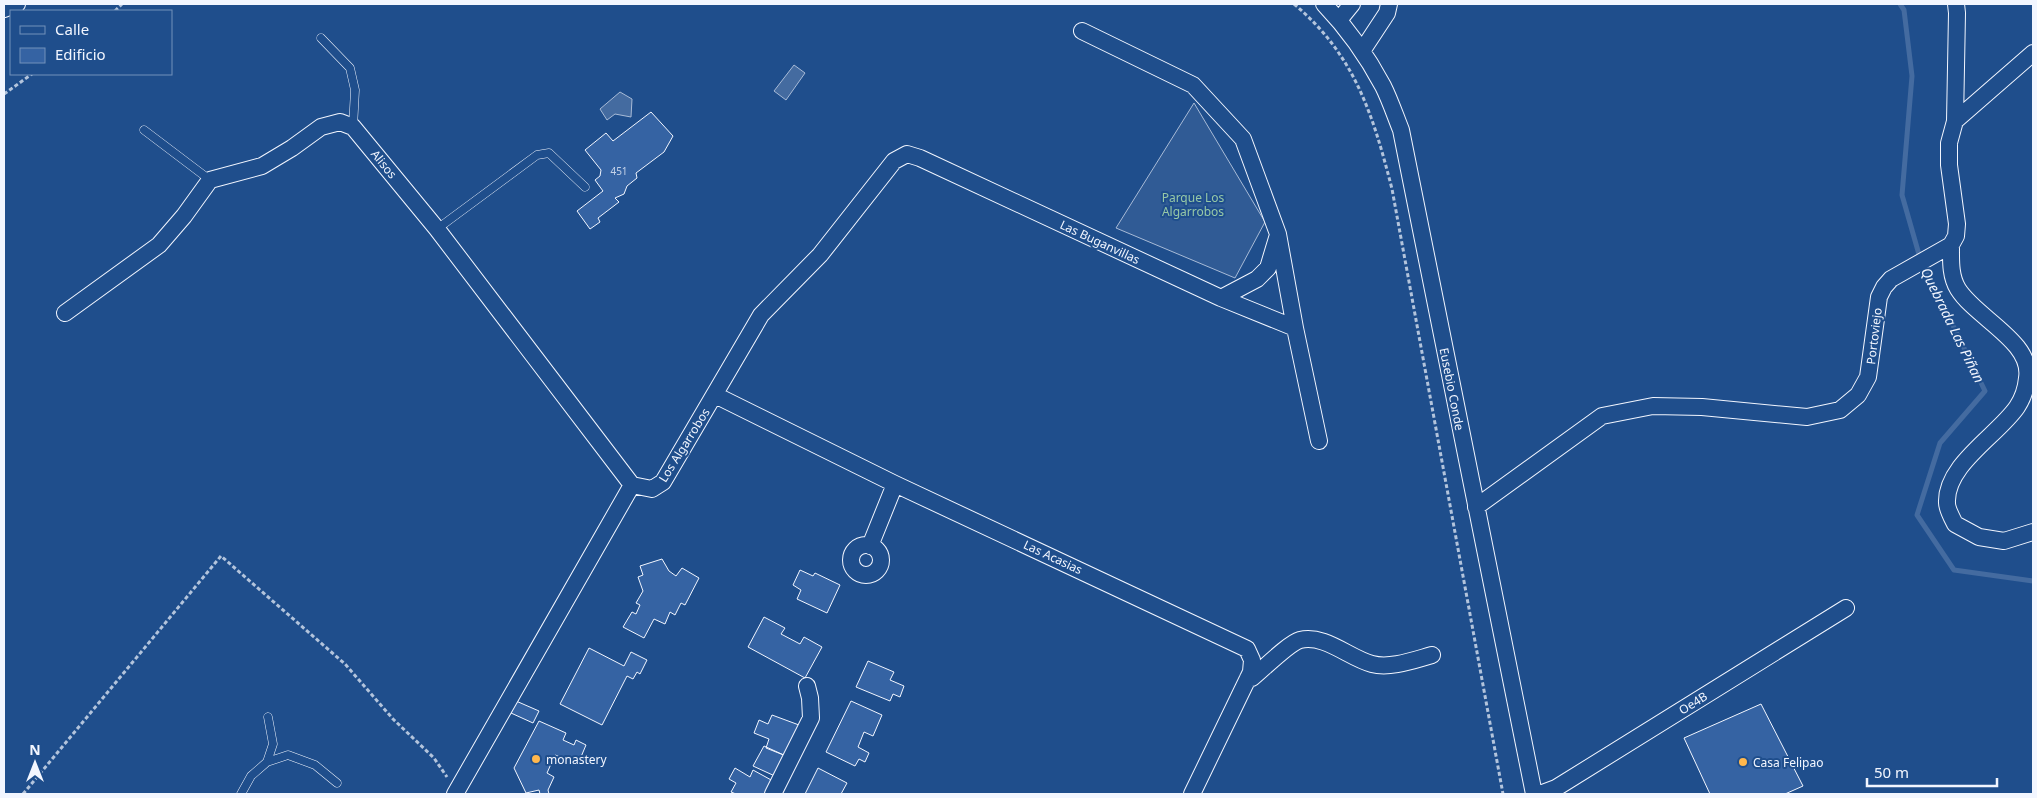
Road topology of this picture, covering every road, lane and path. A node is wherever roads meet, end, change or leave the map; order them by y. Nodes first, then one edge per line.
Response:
1 (18, 4) edge
2 (1294, 4) edge
3 (1324, 4) edge
4 (1352, 4) edge
5 (1389, 4) edge
6 (1956, 4) edge
7 (4, 9) edge
8 (1339, 20) junction
9 (1082, 31) dead end
10 (321, 38) dead end
11 (1362, 51) junction
12 (2033, 53) edge
13 (31, 75) edge
14 (4, 94) edge
15 (1955, 121) junction
16 (353, 126) junction
17 (144, 130) dead end
18 (907, 154) joint
19 (210, 180) junction
20 (585, 187) dead end
21 (437, 229) junction
22 (1278, 234) junction
23 (1951, 245) junction
24 (1221, 298) junction
25 (65, 313) dead end
26 (1294, 328) junction
27 (715, 395) junction
28 (1319, 441) dead end
29 (895, 484) junction
30 (632, 485) junction
31 (1476, 507) junction
32 (2033, 532) edge
33 (870, 546) dead end
34 (1846, 608) dead end
35 (1432, 655) dead end
36 (1248, 678) junction
37 (807, 686) dead end
38 (268, 717) dead end
39 (267, 762) junction
40 (337, 783) dead end
41 (23, 794) edge
42 (241, 794) edge
43 (459, 794) edge
44 (773, 794) edge
45 (1192, 794) edge
46 (1503, 794) edge
47 (1534, 794) edge
48 (1540, 794) edge

1 - 7 street
2 - 46 path
3 - 8 street, Eusebio Conde
4 - 8 street
5 - 11 street
6 - 15 street
8 - 11 street, Eusebio Conde
9 - 22 street
10 - 16 lane
11 - 31 street, Eusebio Conde
12 - 15 street
13 - 14 path
15 - 23 street
16 - 19 street
16 - 21 street, Alisos
17 - 19 lane
18 - 24 street, Las Buganvillas
18 - 27 street, Los Algarrobos
19 - 25 street
20 - 21 lane
21 - 30 street, Alisos
22 - 24 street
22 - 26 street
23 - 31 street, Portoviejo
23 - 32 street
24 - 26 street, Las Buganvillas
26 - 28 street
27 - 29 street, Las Acasias
27 - 30 street, Los Algarrobos
29 - 33 street
29 - 36 street, Las Acasias
30 - 43 street
31 - 47 street, Eusebio Conde
34 - 48 street, Oe4B
35 - 36 street
36 - 45 street, Las Acasias
37 - 44 street
38 - 39 lane
39 - 40 lane
39 - 42 lane
41 - 43 path

